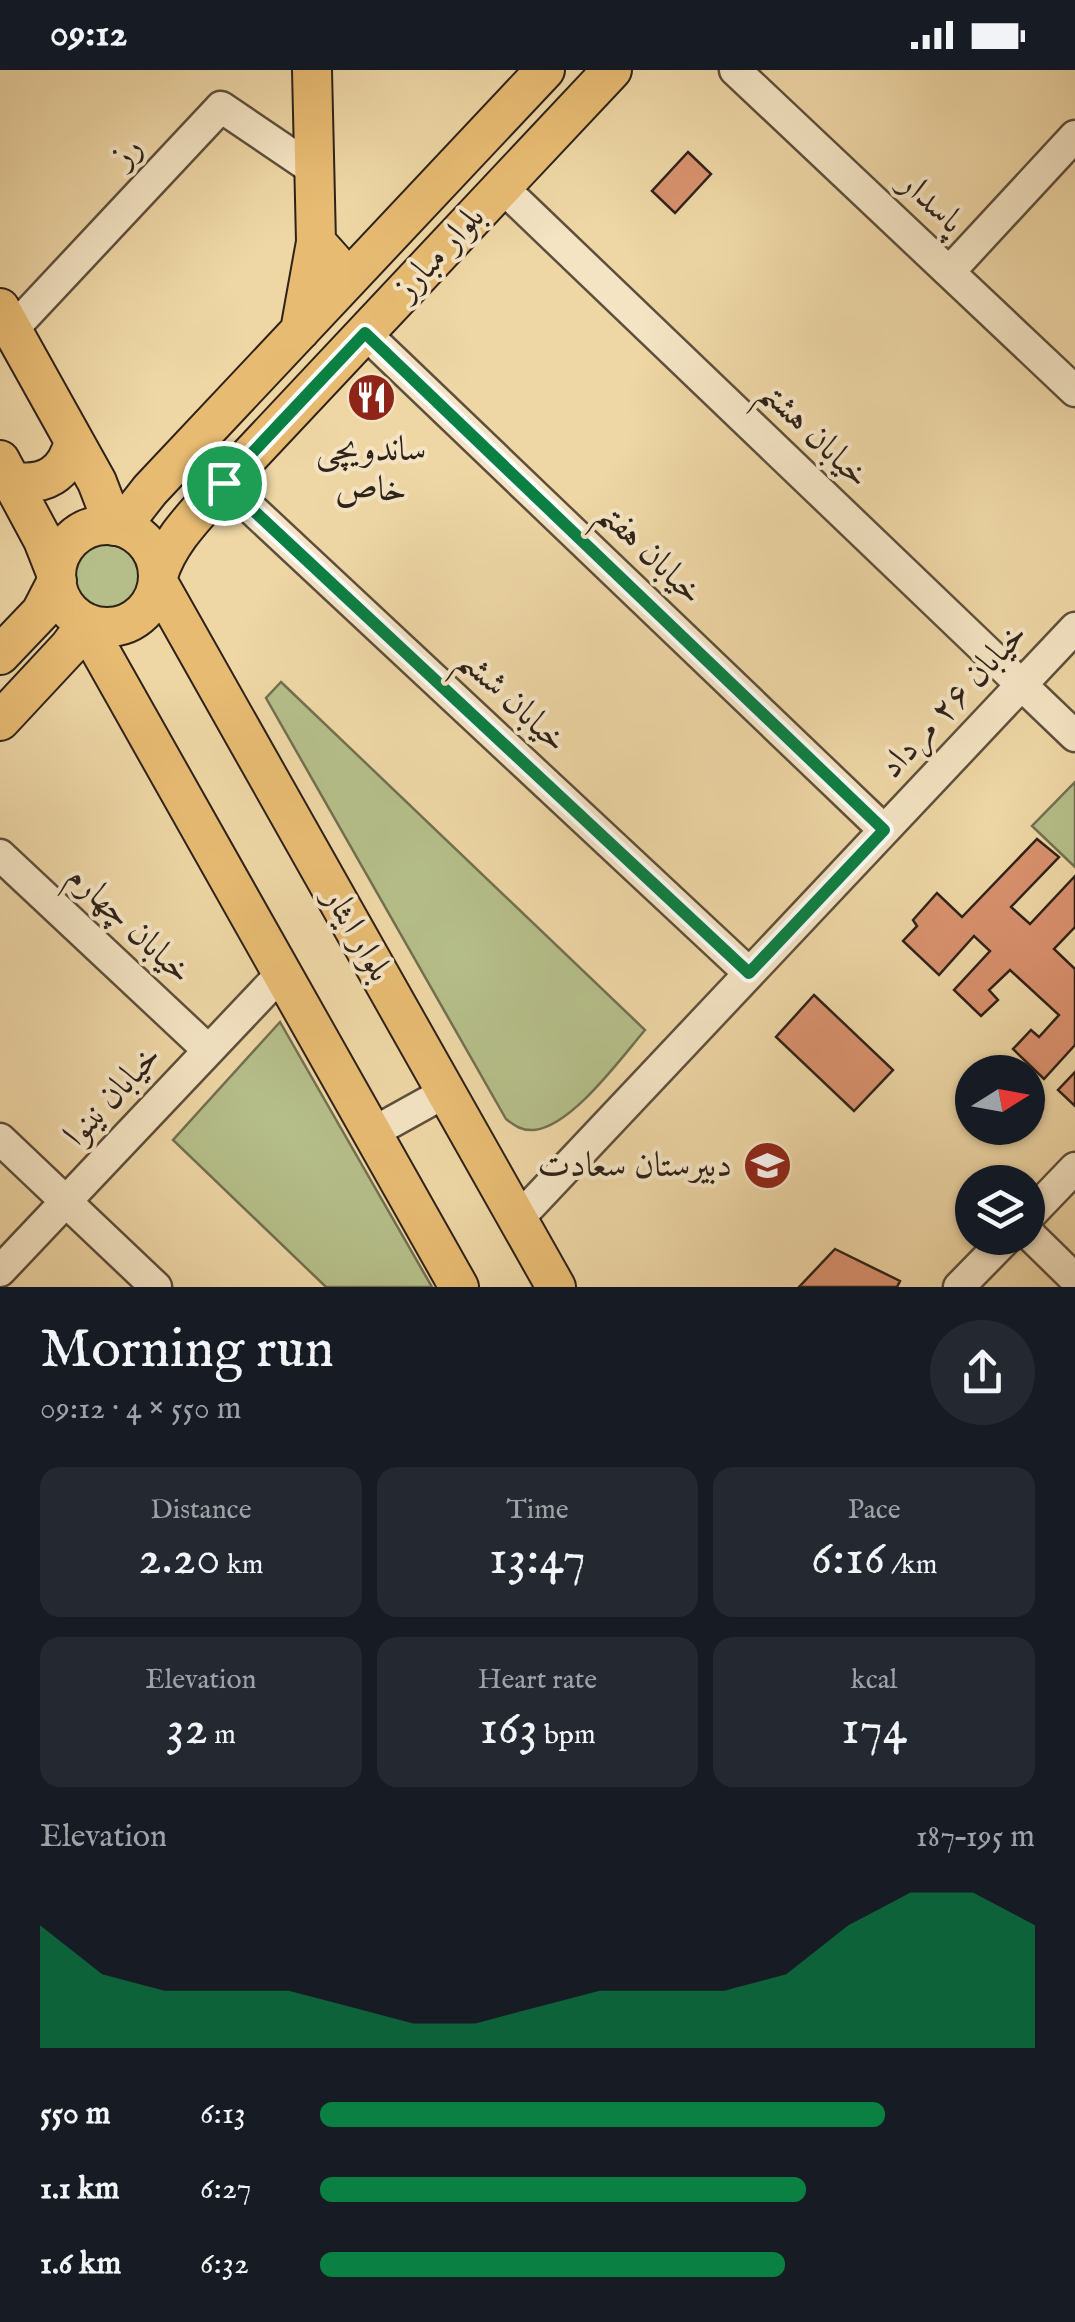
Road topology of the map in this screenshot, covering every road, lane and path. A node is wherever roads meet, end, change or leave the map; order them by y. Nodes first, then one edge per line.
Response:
1 (312, 70) edge
2 (545, 70) edge
3 (612, 70) edge
4 (735, 70) edge
5 (1075, 136) edge
6 (314, 170) junction
7 (502, 187) junction
8 (316, 242) junction
9 (950, 272) junction
10 (346, 279) junction
11 (6, 319) edge
12 (300, 331) junction
13 (365, 333) junction
14 (1075, 391) edge
15 (74, 441) junction
16 (6, 470) edge
17 (224, 483) junction
18 (118, 526) junction
19 (57, 577) junction
20 (158, 579) junction
21 (88, 624) junction
22 (1075, 628) edge
23 (0, 655) edge
24 (1021, 686) junction
25 (0, 721) edge
26 (1075, 736) edge
27 (884, 830) junction
28 (0, 855) edge
29 (282, 973) junction
30 (749, 973) junction
31 (207, 1050) junction
32 (446, 1092) junction
33 (372, 1132) junction
34 (0, 1139) edge
35 (1075, 1168) edge
36 (1045, 1199) edge
37 (66, 1200) junction
38 (518, 1219) junction
39 (1045, 1250) edge
40 (990, 1255) edge
41 (0, 1271) edge
42 (1075, 1279) edge
43 (156, 1287) edge
44 (460, 1287) edge
45 (556, 1287) edge
46 (959, 1287) edge

1 - 6 main road
2 - 10 main road, بلوار مبارز
3 - 7 main road, بلوار مبارز
4 - 9 street, پاسدار
5 - 9 street
6 - 8 main road
6 - 11 street, رز
7 - 13 main road, بلوار مبارز
7 - 24 street, خیابان هشتم
8 - 10 main road
8 - 12 main road
9 - 14 street, پاسدار
10 - 12 main road, بلوار مبارز
11 - 15 main road
12 - 18 main road, بلوار مبارز
13 - 17 main road, بلوار مبارز
13 - 27 street, خیابان هفتم
15 - 16 main road
15 - 18 main road
16 - 19 main road
17 - 20 main road, بلوار مبارز
17 - 30 street, خیابان ششم
18 - 19 main road
18 - 20 main road
19 - 21 main road
19 - 23 main road
20 - 21 main road
20 - 32 main road, بلوار ایثار
21 - 25 main road
21 - 29 main road
22 - 24 street, خیابان ۲۶ مرداد
24 - 26 street, خیابان هشتم
24 - 27 street, خیابان ۲۶ مرداد
27 - 30 street, خیابان ۲۶ مرداد
28 - 31 street, خیابان چهارم
29 - 31 street, خیابان نینوا
29 - 33 main road
30 - 38 street, خیابان ۲۶ مرداد
31 - 37 street, خیابان نینوا
32 - 33 street
32 - 38 main road, بلوار ایثار
33 - 44 main road
34 - 37 street
35 - 36 street
37 - 41 street, خیابان نینوا
37 - 43 street
38 - 45 main road, بلوار ایثار
39 - 42 street
40 - 46 street

